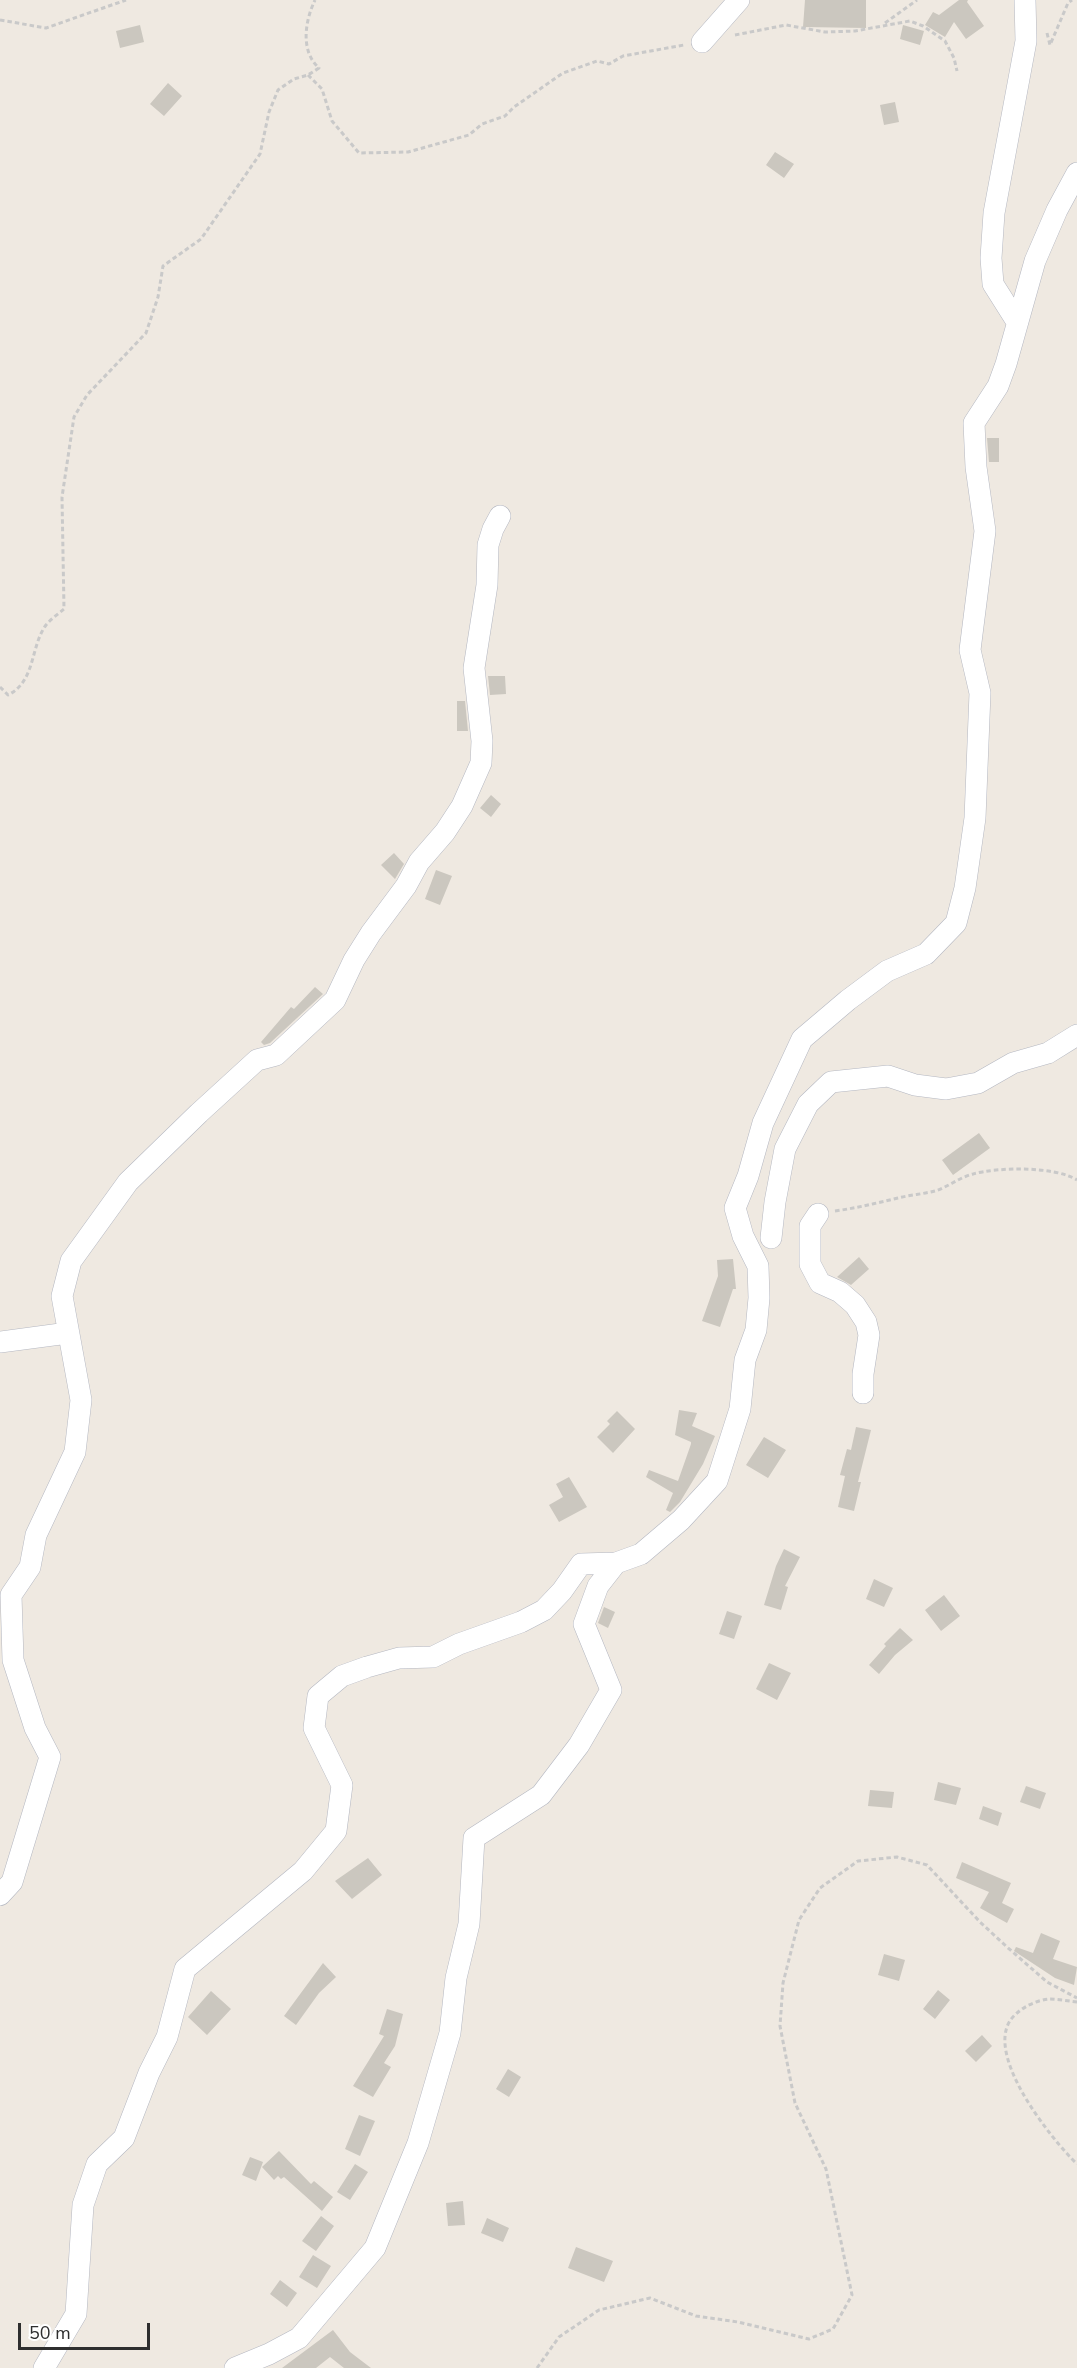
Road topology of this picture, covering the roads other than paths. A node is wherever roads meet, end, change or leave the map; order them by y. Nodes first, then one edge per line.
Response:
1 (739, 0) edge
2 (1025, 0) edge
3 (702, 42) road end
4 (1077, 174) edge
5 (1017, 322) junction
6 (500, 516) dead end
7 (1077, 1035) edge
8 (818, 1214) road end
9 (771, 1238) dead end
10 (68, 1333) junction
11 (0, 1342) edge
12 (863, 1393) dead end
13 (616, 1563) junction
14 (0, 1895) edge
15 (273, 2361) edge
16 (44, 2368) edge
17 (235, 2368) edge

1 - 3 street
2 - 5 street
4 - 5 street
5 - 13 street
6 - 10 street
7 - 9 street
8 - 12 street
10 - 11 street
10 - 14 street
13 - 15 street
13 - 16 street
15 - 17 street

